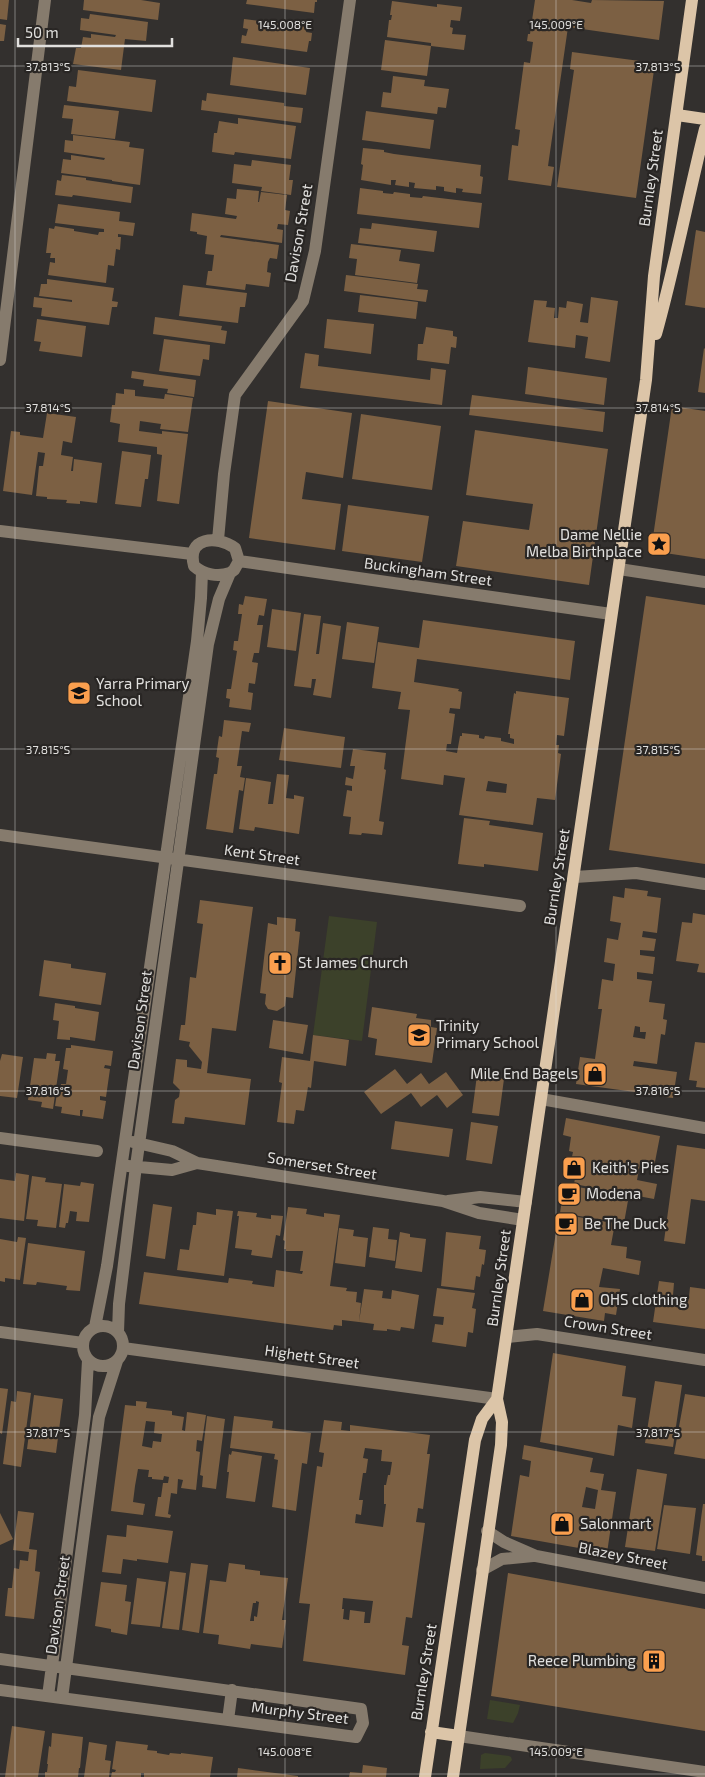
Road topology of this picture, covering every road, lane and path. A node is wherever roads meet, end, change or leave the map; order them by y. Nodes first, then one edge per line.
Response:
1 (45, 0) edge
2 (350, 0) edge
3 (692, 0) edge
4 (677, 115) junction
5 (705, 119) edge
6 (705, 129) edge
7 (0, 360) edge
8 (648, 361) junction
9 (0, 531) edge
10 (218, 540) junction
11 (192, 554) junction
12 (239, 561) junction
13 (619, 569) junction
14 (202, 572) junction
15 (230, 573) junction
16 (705, 582) edge
17 (611, 614) junction
18 (193, 712) junction
19 (0, 835) edge
20 (172, 859) junction
21 (574, 877) junction
22 (705, 884) edge
23 (520, 906) dead end
24 (541, 1099) junction
25 (705, 1128) edge
26 (0, 1138) edge
27 (125, 1141) junction
28 (140, 1143) junction
29 (97, 1151) dead end
30 (197, 1163) junction
31 (122, 1165) junction
32 (136, 1166) junction
33 (443, 1201) junction
34 (526, 1202) junction
35 (523, 1220) junction
36 (95, 1328) junction
37 (0, 1332) edge
38 (118, 1332) junction
39 (506, 1337) junction
40 (83, 1343) junction
41 (123, 1348) junction
42 (88, 1360) junction
43 (705, 1360) edge
44 (117, 1361) junction
45 (497, 1399) junction
46 (72, 1515) junction
47 (86, 1517) junction
48 (487, 1531) junction
49 (536, 1556) junction
50 (482, 1570) junction
51 (705, 1588) edge
52 (0, 1660) edge
53 (51, 1666) junction
54 (66, 1668) junction
55 (0, 1690) edge
56 (232, 1690) junction
57 (48, 1696) junction
58 (62, 1698) junction
59 (228, 1720) junction
60 (432, 1732) junction
61 (459, 1736) junction
62 (705, 1772) edge
63 (426, 1777) edge
64 (453, 1777) edge

1 - 7 street
2 - 10 street, Davison Street
3 - 4 main road, Burnley Street
4 - 5 main road
4 - 8 main road, Burnley Street
6 - 8 main road, Burnley Street
8 - 13 main road, Burnley Street
9 - 11 street
10 - 11 street
10 - 12 street
11 - 14 street
12 - 15 street
12 - 17 street, Buckingham Street
13 - 16 street
13 - 17 main road, Burnley Street
14 - 15 street
14 - 18 street, Davison Street
15 - 18 street, Davison Street
17 - 21 main road, Burnley Street
18 - 20 street, Davison Street
19 - 20 street, Kent Street
20 - 23 street, Kent Street
20 - 27 street, Davison Street
20 - 28 street, Davison Street
21 - 22 street
21 - 24 main road, Burnley Street
24 - 25 street
24 - 34 main road, Burnley Street
26 - 29 street
27 - 28 street, Somerset Street
27 - 31 street, Davison Street
28 - 30 street, Somerset Street
28 - 32 street, Davison Street
30 - 32 street, Somerset Street
30 - 33 street, Somerset Street
31 - 32 street, Somerset Street
31 - 36 street, Davison Street
32 - 38 street, Davison Street
33 - 34 street, Somerset Street
33 - 35 street, Somerset Street
34 - 35 main road, Burnley Street
35 - 39 main road, Burnley Street
36 - 38 street
36 - 40 street
37 - 40 street
38 - 41 street
39 - 43 street, Crown Street
39 - 45 main road, Burnley Street
40 - 42 street
41 - 44 street
41 - 45 street, Highett Street
42 - 44 street
42 - 46 street, Davison Street
44 - 47 street, Davison Street
45 - 48 main road, Burnley Street
45 - 60 main road, Burnley Street
46 - 47 street
46 - 53 street, Davison Street
47 - 54 street, Davison Street
48 - 49 street, Blazey Street
48 - 50 main road, Burnley Street
49 - 50 street, Blazey Street
49 - 51 street, Blazey Street
50 - 61 main road, Burnley Street
52 - 53 street, Murphy Street
53 - 54 street, Murphy Street
53 - 57 street, Davison Street
54 - 56 street, Murphy Street
54 - 58 street, Davison Street
55 - 57 street, Murphy Street
56 - 59 street, Murphy Street
56 - 59 street, Murphy Street
57 - 58 street, Murphy Street
58 - 59 street, Murphy Street
60 - 61 main road
60 - 63 main road, Burnley Street
61 - 62 street
61 - 64 main road, Burnley Street

